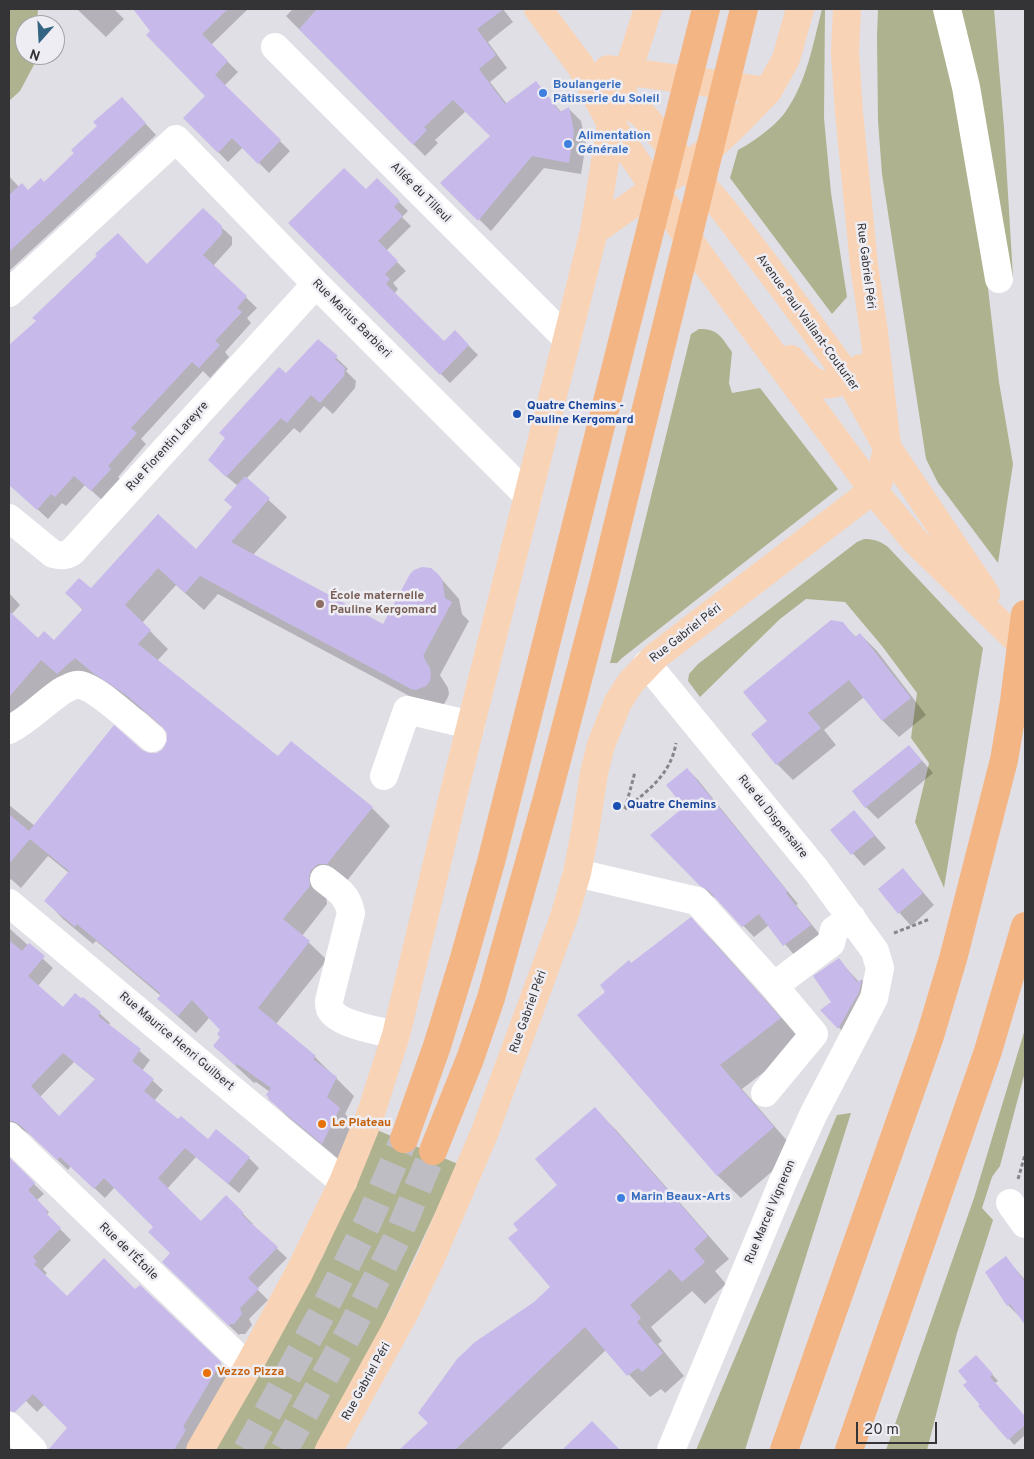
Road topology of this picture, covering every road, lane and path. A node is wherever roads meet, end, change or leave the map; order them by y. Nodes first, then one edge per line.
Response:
1 (538, 9) edge
2 (648, 9) edge
3 (706, 9) edge
4 (800, 9) edge
5 (847, 9) edge
6 (947, 9) edge
7 (743, 13) edge
8 (275, 48) dead end
9 (580, 65) junction
10 (623, 84) junction
11 (768, 91) junction
12 (611, 124) junction
13 (687, 166) junction
14 (654, 189) junction
15 (723, 209) junction
16 (594, 231) junction
17 (998, 279) dead end
18 (316, 284) junction
19 (9, 293) edge
20 (756, 332) junction
21 (874, 332) junction
22 (566, 338) junction
23 (849, 378) junction
24 (887, 447) junction
25 (873, 490) junction
26 (528, 496) junction
27 (9, 518) edge
28 (1021, 634) edge
29 (647, 664) junction
30 (471, 725) junction
31 (9, 730) edge
32 (152, 738) dead end
33 (676, 738) dead end
34 (635, 772) dead end
35 (384, 776) dead end
36 (576, 873) junction
37 (324, 879) dead end
38 (9, 903) edge
39 (852, 918) junction
40 (930, 919) dead end
41 (1025, 926) edge
42 (891, 934) dead end
43 (880, 978) joint
44 (774, 986) junction
45 (396, 1035) junction
46 (764, 1093) dead end
47 (9, 1136) edge
48 (404, 1139) tunnel mouth
49 (434, 1151) tunnel mouth
50 (1025, 1155) edge
51 (343, 1182) junction
52 (1017, 1204) edge
53 (248, 1367) junction
54 (9, 1426) edge
55 (33, 1450) edge
56 (200, 1450) edge
57 (329, 1450) edge
58 (672, 1450) edge
59 (784, 1450) edge
60 (849, 1450) edge

1 - 9 main road
2 - 10 main road
3 - 48 highway
4 - 11 main road
5 - 21 main road, Rue Gabriel Péri
6 - 17 street
7 - 49 highway
8 - 22 street, Allée du Tilleul
9 - 10 main road
9 - 12 main road
10 - 11 main road
10 - 12 main road
10 - 13 main road, Avenue Paul Vaillant-Couturier
11 - 13 main road
12 - 14 main road
12 - 16 main road
13 - 14 main road
13 - 15 main road, Avenue Paul Vaillant-Couturier
14 - 15 main road
14 - 16 main road
14 - 20 main road
15 - 23 main road, Avenue Paul Vaillant-Couturier
16 - 22 main road
18 - 19 street, Rue Marius Barbieri
18 - 26 street, Rue Marius Barbieri
18 - 27 street, Rue Florentin Lareyre
20 - 23 main road
20 - 25 main road
21 - 23 main road
21 - 24 main road, Rue Gabriel Péri
22 - 26 main road
23 - 24 main road, Avenue Paul Vaillant-Couturier
24 - 25 main road, Rue Gabriel Péri
24 - 28 main road, Avenue Paul Vaillant-Couturier
25 - 28 main road
25 - 29 main road, Rue Gabriel Péri
26 - 30 main road
28 - 59 highway
29 - 36 main road, Rue Gabriel Péri
29 - 39 street, Rue du Dispensaire
30 - 35 street
30 - 45 main road
31 - 32 street
33 - 34 path
36 - 44 street
36 - 57 main road, Rue Gabriel Péri
37 - 45 street
38 - 51 street, Rue Maurice Henri Guilbert
39 - 43 street, Rue du Dispensaire
39 - 44 street
40 - 42 path
41 - 60 highway
43 - 58 street, Rue Marcel Vigneron
44 - 46 street
45 - 51 main road
47 - 53 street, Rue de l'Étoile
50 - 52 path
51 - 53 main road
53 - 56 main road
54 - 55 street

